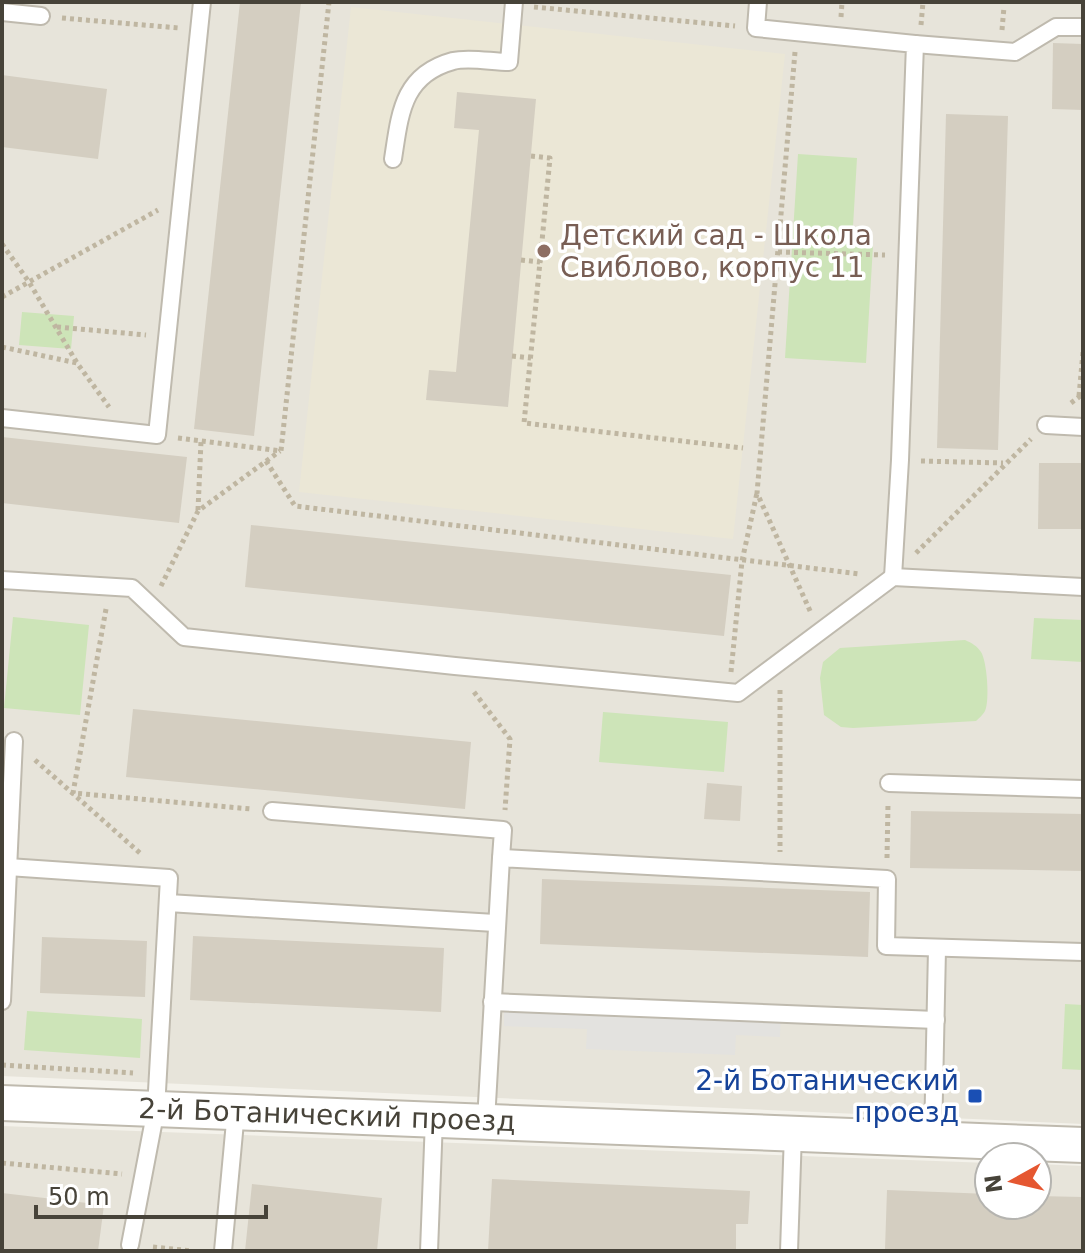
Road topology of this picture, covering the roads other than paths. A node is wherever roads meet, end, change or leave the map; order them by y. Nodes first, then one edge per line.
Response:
1 (202, 2) edge
2 (758, 2) edge
3 (514, 3) edge
4 (2, 12) edge
5 (41, 16) road end
6 (1083, 27) edge
7 (915, 44) junction
8 (393, 159) dead end
9 (2, 418) edge
10 (1046, 425) road end
11 (1083, 427) edge
12 (893, 577) junction
13 (2, 580) edge
14 (1083, 587) edge
15 (14, 741) road end
16 (889, 783) road end
17 (1083, 789) edge
18 (272, 811) road end
19 (6, 826) edge
20 (501, 858) junction
21 (8, 867) junction
22 (168, 903) junction
23 (495, 923) junction
24 (937, 949) junction
25 (1083, 952) edge
26 (2, 1001) edge
27 (492, 1002) junction
28 (936, 1020) junction
29 (2, 1103) edge
30 (156, 1109) junction
31 (236, 1111) junction
32 (434, 1119) junction
33 (486, 1121) junction
34 (793, 1133) junction
35 (933, 1139) junction
36 (1083, 1145) edge
37 (130, 1245) road end
38 (223, 1251) edge
39 (429, 1251) edge
40 (789, 1251) edge

1 - 9 lane
2 - 7 lane
3 - 8 lane
4 - 5 lane
6 - 7 lane
7 - 12 lane
10 - 11 lane
12 - 13 lane
12 - 14 lane
15 - 19 lane
16 - 17 lane
18 - 20 lane
19 - 21 lane
20 - 23 lane
20 - 24 lane
21 - 22 lane
21 - 26 lane
22 - 23 lane
22 - 30 lane
23 - 27 lane
24 - 25 lane
24 - 28 lane
27 - 28 lane
27 - 33 lane
28 - 35 lane
29 - 30 street, 2-й Ботанический проезд
30 - 31 street, 2-й Ботанический проезд
30 - 37 lane
31 - 32 street, 2-й Ботанический проезд
31 - 38 lane
32 - 33 street, 2-й Ботанический проезд
32 - 39 lane
33 - 34 street, 2-й Ботанический проезд
34 - 35 street, 2-й Ботанический проезд
34 - 40 lane
35 - 36 street, 2-й Ботанический проезд

